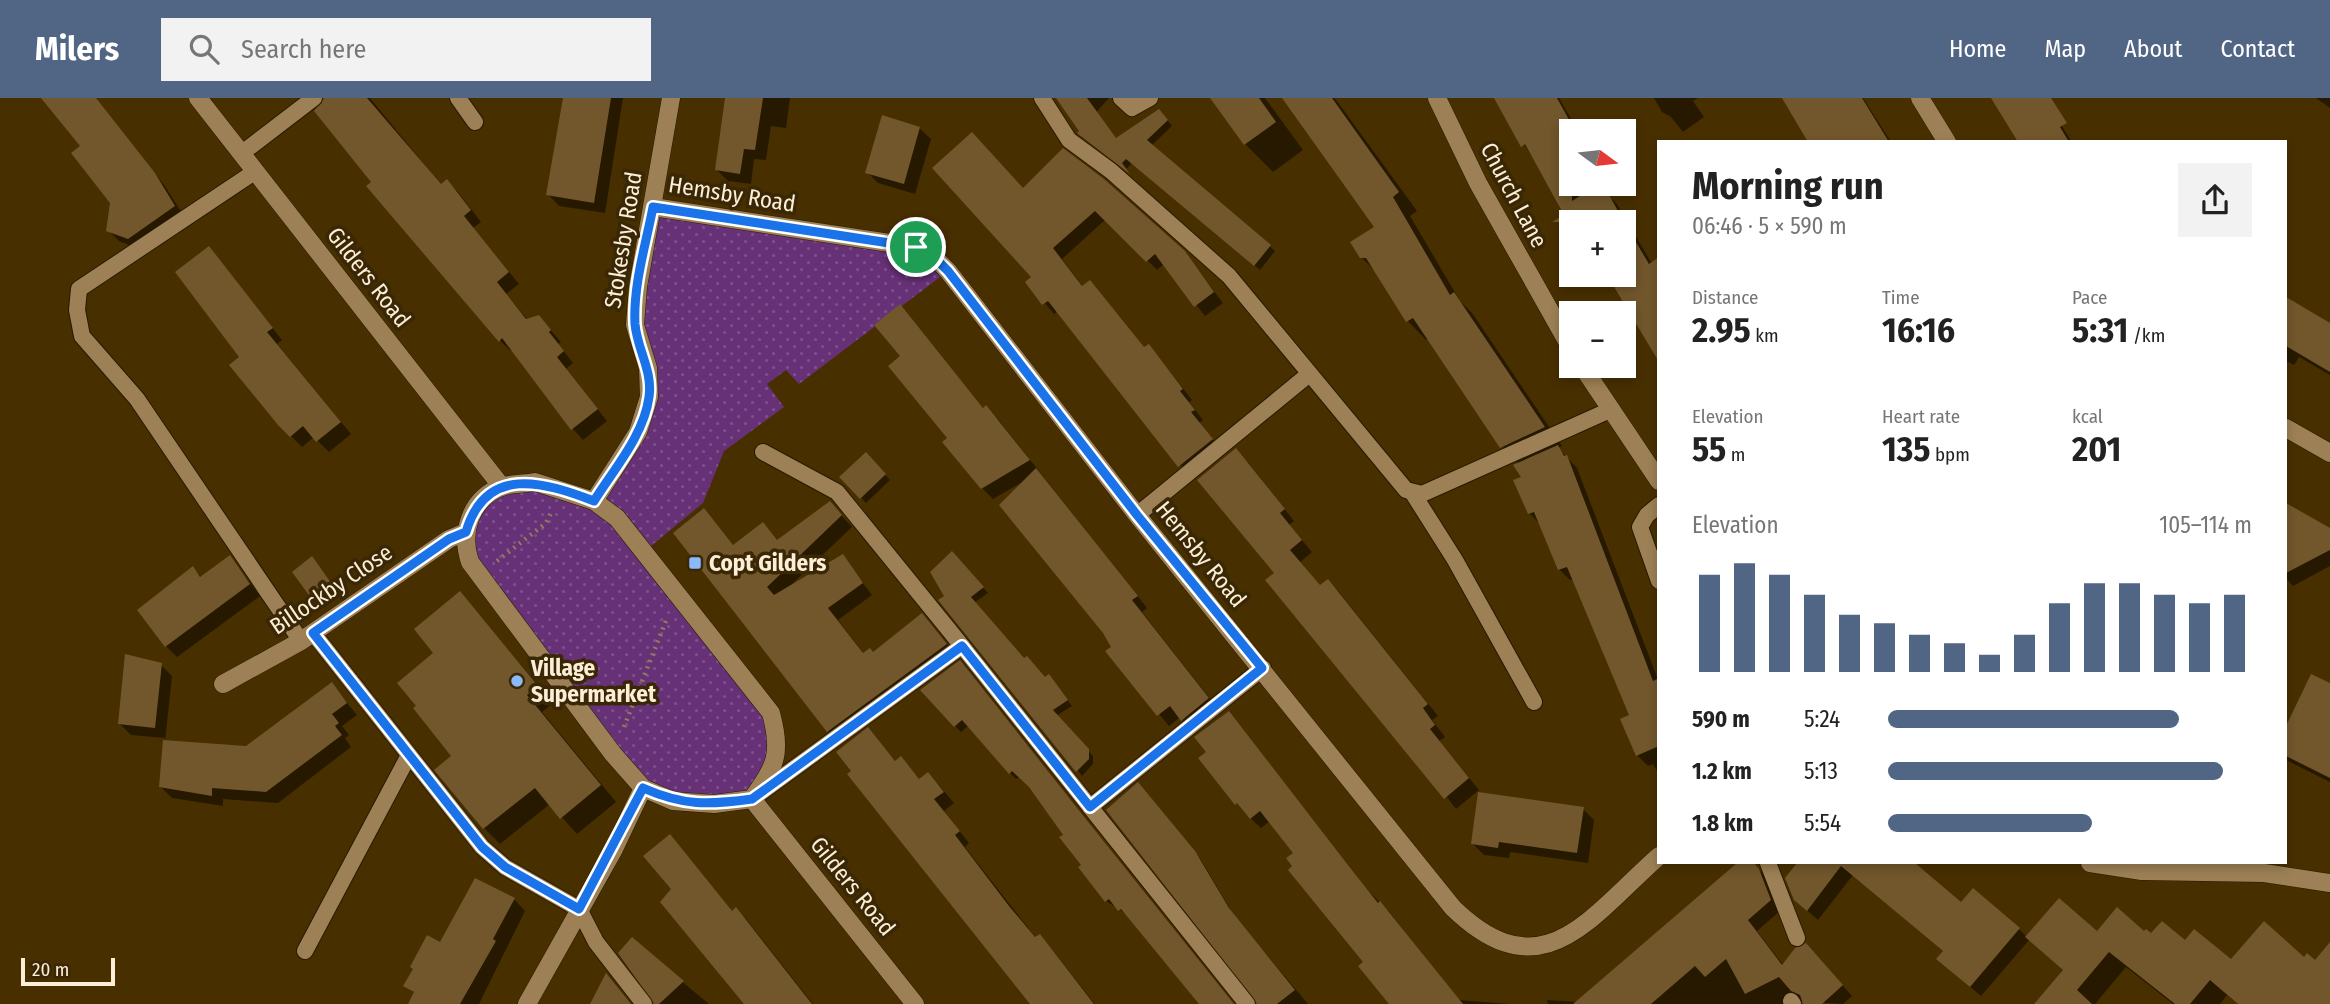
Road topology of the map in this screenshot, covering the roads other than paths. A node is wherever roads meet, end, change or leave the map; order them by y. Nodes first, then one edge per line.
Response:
1 (198, 98) edge
2 (314, 98) edge
3 (458, 98) edge
4 (671, 98) edge
5 (1042, 98) edge
6 (1121, 98) edge
7 (1150, 98) edge
8 (1437, 98) edge
9 (1920, 98) edge
10 (475, 122) dead end
11 (1946, 140) edge
12 (242, 153) junction
13 (256, 172) junction
14 (653, 207) junction
15 (1559, 326) edge
16 (1308, 375) junction
17 (1590, 378) edge
18 (1611, 410) junction
19 (2287, 429) edge
20 (763, 452) dead end
21 (2330, 453) edge
22 (1657, 478) edge
23 (502, 487) junction
24 (1412, 492) junction
25 (594, 501) junction
26 (1657, 507) edge
27 (1137, 515) junction
28 (466, 532) junction
29 (1657, 574) edge
30 (307, 637) junction
31 (962, 646) junction
32 (1262, 668) junction
33 (223, 684) dead end
34 (1534, 702) dead end
35 (408, 757) junction
36 (643, 788) junction
37 (752, 799) junction
38 (1090, 807) junction
39 (1657, 858) edge
40 (1768, 864) edge
41 (2097, 864) edge
42 (2330, 883) edge
43 (579, 909) junction
44 (1797, 937) dead end
45 (305, 951) dead end
46 (527, 1004) edge
47 (645, 1004) edge
48 (915, 1004) edge
49 (1247, 1004) edge

1 - 12 street, Gilders Road
2 - 12 lane
3 - 10 lane
4 - 14 street, Stokesby Road
5 - 16 lane
6 - 7 lane
8 - 15 street, Church Lane
9 - 11 street
12 - 13 street, Gilders Road
13 - 23 street, Gilders Road
13 - 30 lane
14 - 25 street, Stokesby Road
14 - 27 street, Hemsby Road
16 - 24 lane
16 - 27 lane
17 - 18 street
18 - 22 street
18 - 24 lane
19 - 21 street
20 - 31 lane
23 - 25 street
23 - 28 street
24 - 34 lane
25 - 37 street
26 - 29 lane
27 - 32 street, Hemsby Road
28 - 30 street, Billockby Close
28 - 36 street
30 - 33 street, Billockby Close
30 - 35 lane
31 - 37 lane
31 - 38 lane
32 - 38 lane
32 - 39 street, Hemsby Road
35 - 43 lane
35 - 45 lane
36 - 37 street
36 - 43 street
37 - 48 street, Gilders Road
38 - 49 lane
40 - 44 lane
41 - 42 street
43 - 46 street
43 - 47 lane

